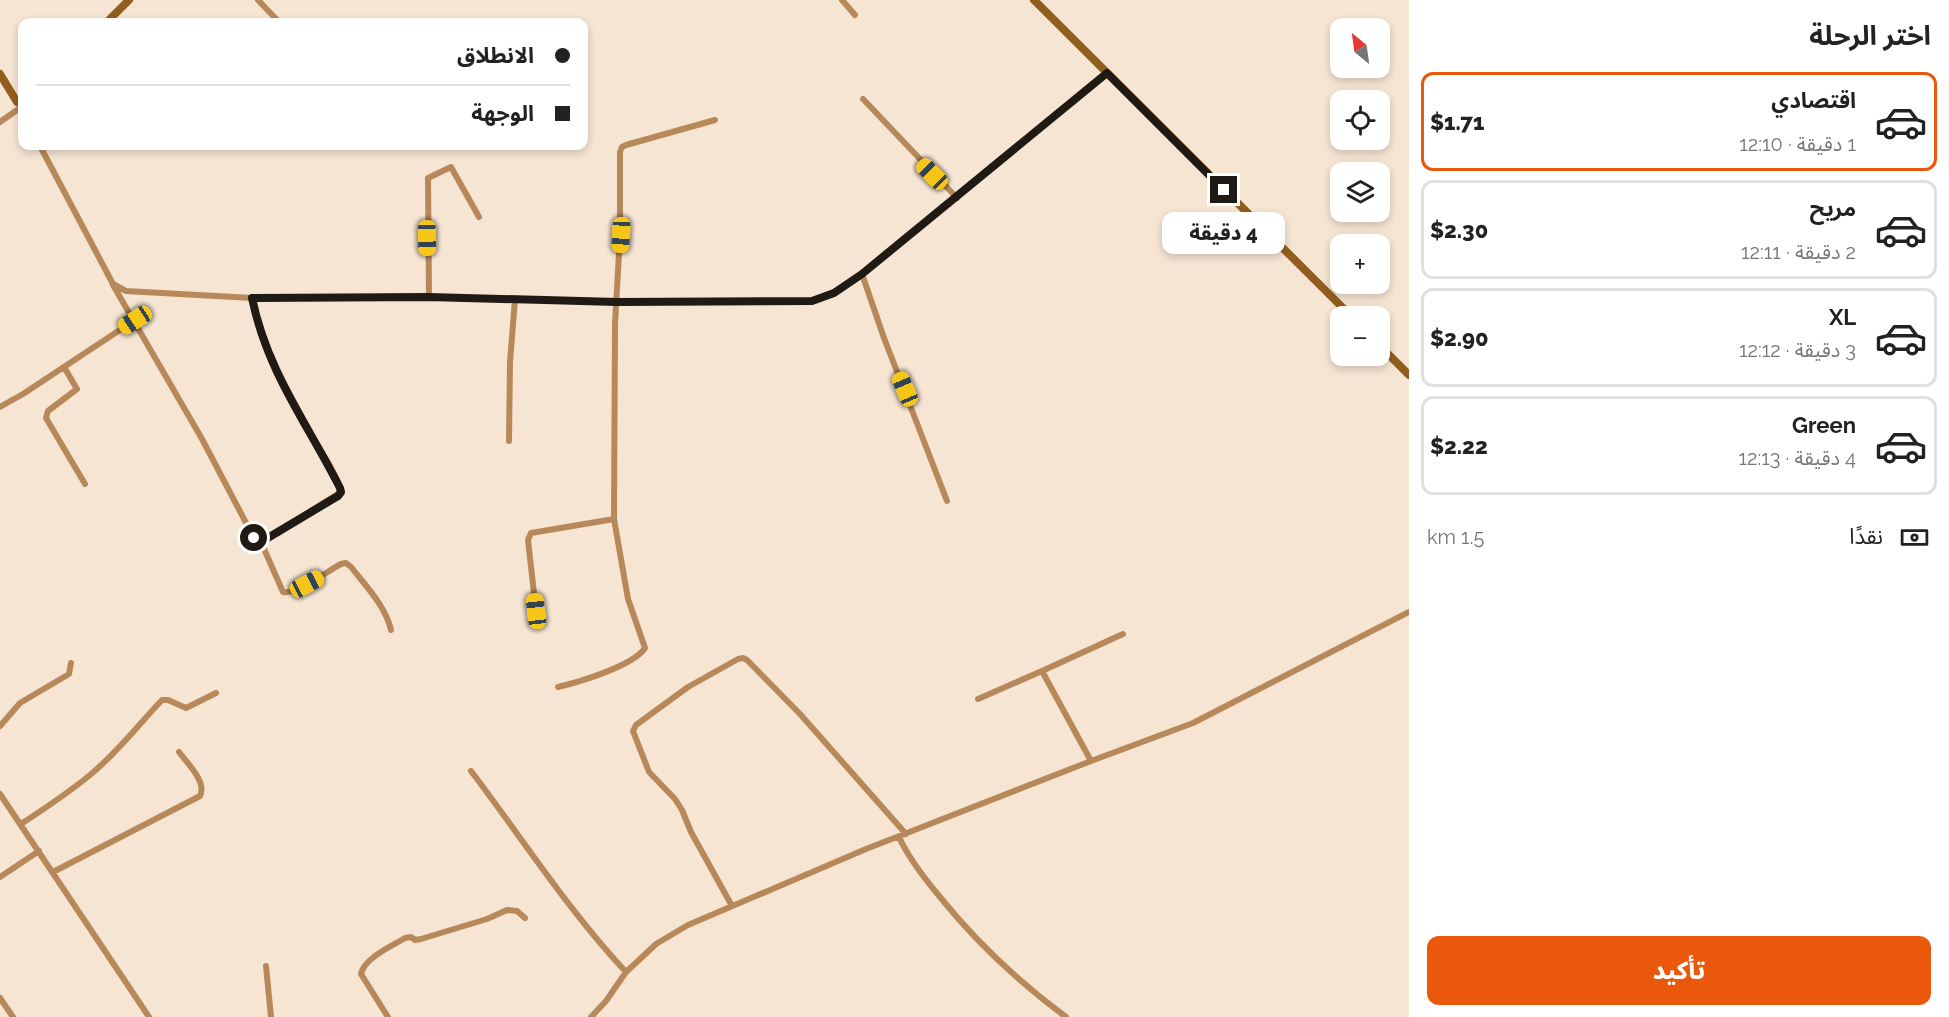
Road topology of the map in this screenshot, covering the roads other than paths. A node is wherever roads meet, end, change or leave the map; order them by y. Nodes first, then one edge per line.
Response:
1 (129, 0) edge
2 (258, 0) edge
3 (842, 0) edge
4 (1034, 0) edge
5 (855, 15) dead end
6 (111, 18) edge
7 (275, 18) edge
8 (1107, 73) junction
9 (0, 74) edge
10 (863, 99) dead end
11 (18, 102) edge
12 (18, 107) edge
13 (715, 120) dead end
14 (0, 122) edge
15 (42, 150) edge
16 (957, 198) junction
17 (479, 217) dead end
18 (862, 274) junction
19 (113, 285) junction
20 (429, 297) junction
21 (252, 298) junction
22 (515, 299) junction
23 (617, 302) junction
24 (1341, 306) edge
25 (135, 320) junction
26 (1390, 356) edge
27 (64, 367) junction
28 (1409, 375) edge
29 (0, 407) edge
30 (509, 441) dead end
31 (86, 484) dead end
32 (948, 501) dead end
33 (614, 519) junction
34 (261, 542) junction
35 (536, 611) dead end
36 (1409, 612) edge
37 (391, 630) dead end
38 (1122, 634) dead end
39 (71, 663) dead end
40 (1042, 671) junction
41 (558, 687) dead end
42 (216, 693) dead end
43 (978, 699) dead end
44 (0, 726) edge
45 (179, 752) dead end
46 (1091, 761) junction
47 (471, 771) dead end
48 (0, 794) edge
49 (21, 824) junction
50 (903, 835) junction
51 (39, 851) junction
52 (53, 872) junction
53 (0, 877) edge
54 (732, 906) junction
55 (525, 918) dead end
56 (266, 966) dead end
57 (626, 972) junction
58 (0, 998) edge
59 (1059, 1012) junction
60 (13, 1017) edge
61 (149, 1017) edge
62 (271, 1017) edge
63 (388, 1017) edge
64 (591, 1017) edge
65 (1053, 1017) edge
66 (1066, 1017) edge

1 - 6 street
2 - 7 street
3 - 5 street
4 - 8 street
8 - 16 street
8 - 24 street
9 - 11 street
10 - 16 street
12 - 14 street
13 - 23 street
15 - 19 street
16 - 18 street
17 - 20 street
18 - 23 street
18 - 32 street
19 - 21 street
19 - 25 street
20 - 21 street
20 - 22 street
21 - 34 street
22 - 23 street
22 - 30 street
23 - 33 street
25 - 27 street
25 - 34 street
26 - 28 street
27 - 29 street
27 - 31 street
33 - 35 street
33 - 41 street
34 - 37 street
36 - 46 street
38 - 40 street
39 - 44 street
40 - 43 street
40 - 46 street
42 - 49 street
45 - 52 street
46 - 50 street
47 - 57 street
48 - 49 street
49 - 51 street
50 - 54 street
50 - 54 street
50 - 59 street
51 - 52 street
51 - 53 street
52 - 61 street
54 - 57 street
55 - 63 street
56 - 62 street
57 - 64 street
58 - 60 street
59 - 65 street
59 - 66 street

